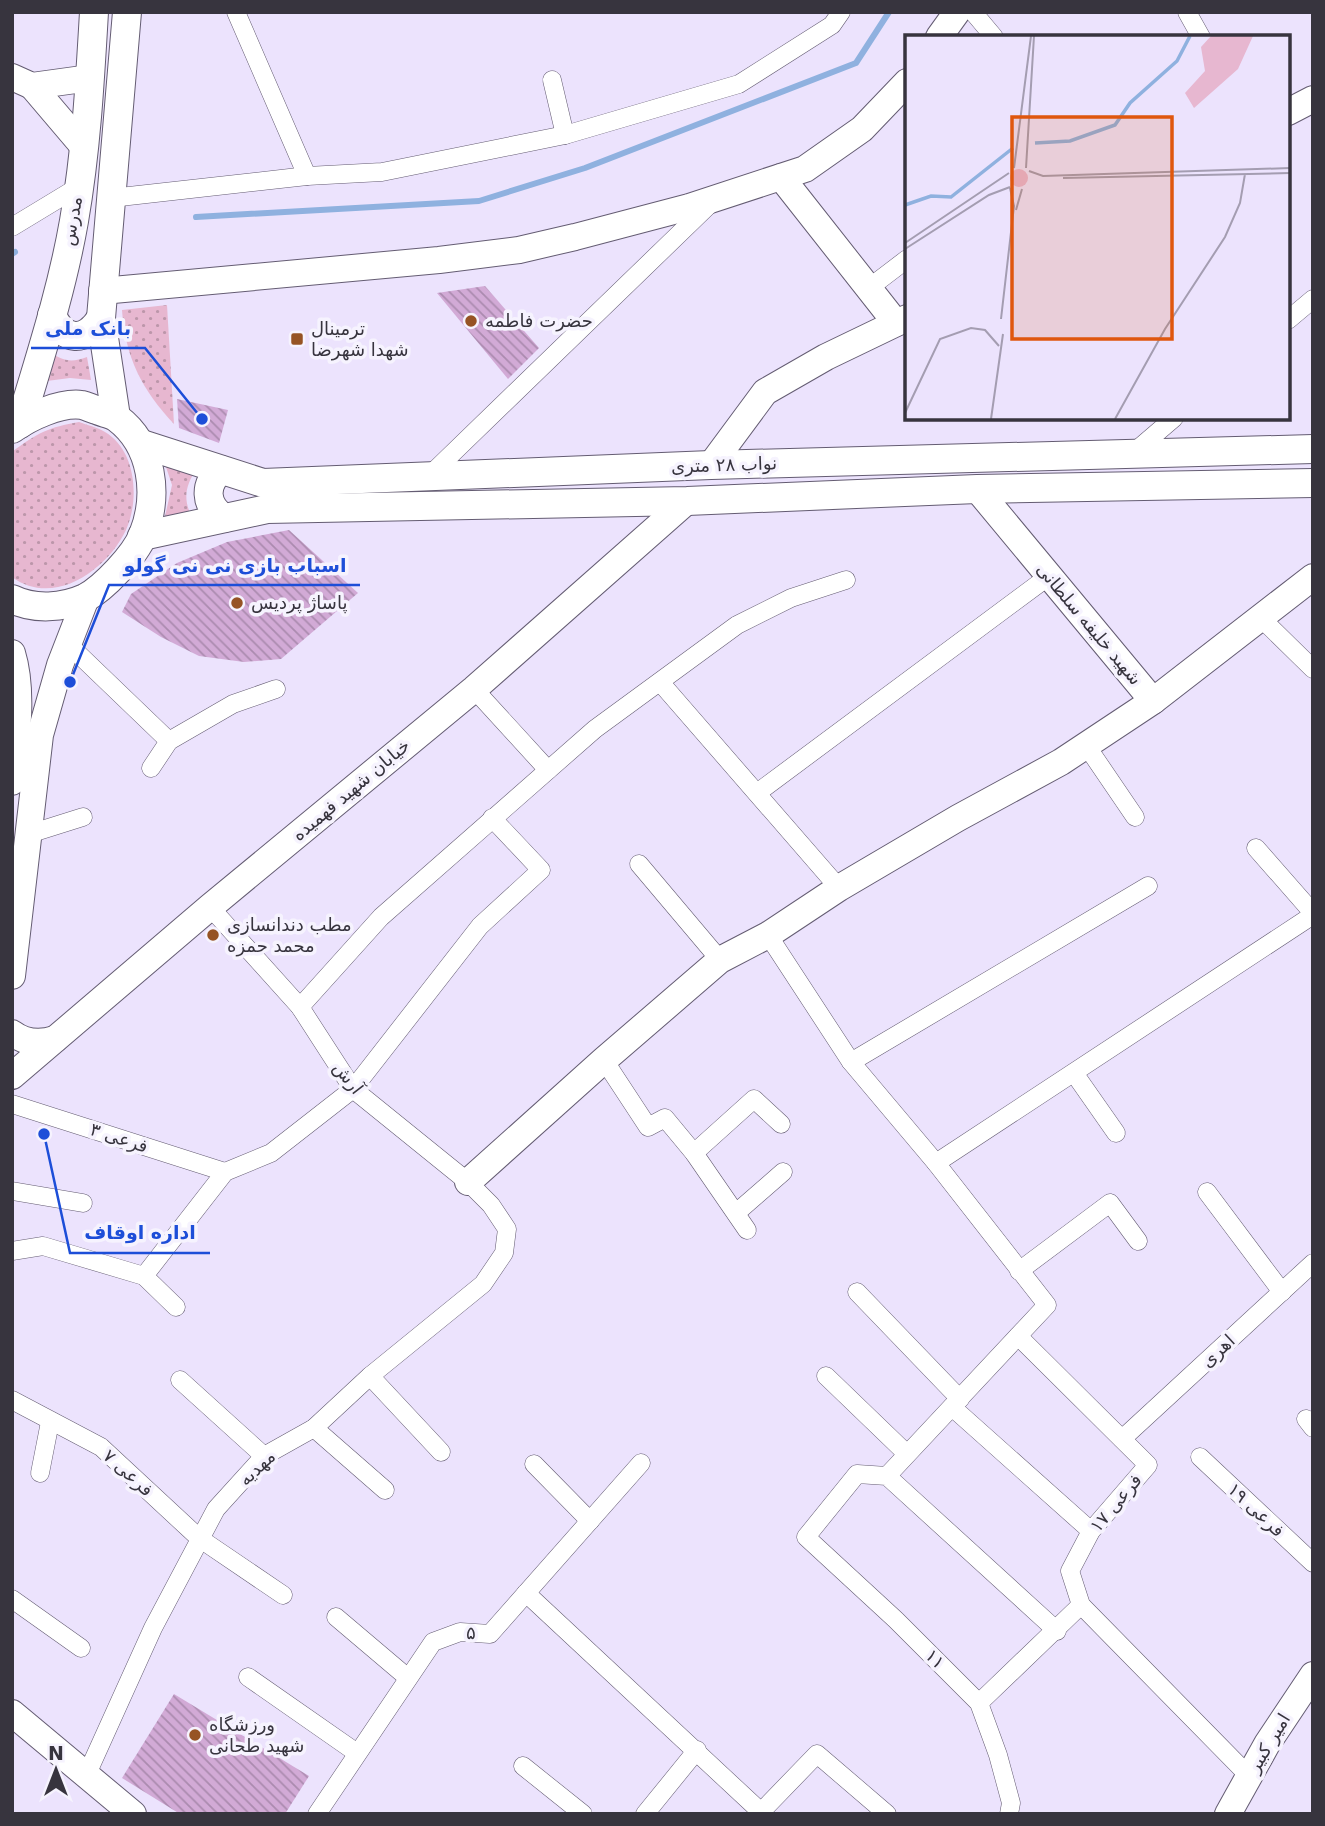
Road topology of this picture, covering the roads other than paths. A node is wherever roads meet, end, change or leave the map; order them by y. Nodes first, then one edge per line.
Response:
1 (94, 12) edge
2 (236, 12) edge
3 (841, 12) edge
4 (957, 12) edge
5 (973, 12) edge
6 (1187, 12) edge
7 (128, 13) edge
8 (940, 35) edge
9 (991, 35) edge
10 (1200, 35) edge
11 (90, 78) junction
12 (552, 80) dead end
13 (22, 82) edge
14 (905, 84) edge
15 (1313, 99) edge
16 (1290, 111) edge
17 (565, 135) junction
18 (83, 146) junction
19 (307, 176) junction
20 (781, 177) junction
21 (78, 187) junction
22 (111, 198) junction
23 (716, 198) junction
24 (12, 228) edge
25 (905, 261) edge
26 (869, 288) junction
27 (1313, 299) edge
28 (101, 304) junction
29 (52, 315) junction
30 (1290, 318) edge
31 (901, 320) edge
32 (116, 417) junction
33 (1172, 420) edge
34 (16, 426) edge
35 (142, 444) junction
36 (1313, 449) edge
37 (1132, 454) junction
38 (711, 465) junction
39 (222, 470) junction
40 (429, 476) junction
41 (1313, 483) edge
42 (977, 489) junction
43 (687, 500) junction
44 (224, 518) junction
45 (142, 536) junction
46 (1049, 576) junction
47 (1313, 578) edge
48 (846, 580) dead end
49 (86, 597) junction
50 (12, 599) edge
51 (1261, 618) junction
52 (68, 644) junction
53 (12, 653) edge
54 (1313, 669) edge
55 (660, 682) junction
56 (276, 689) dead end
57 (474, 689) junction
58 (1153, 701) junction
59 (169, 741) junction
60 (1086, 745) junction
61 (151, 768) dead end
62 (548, 771) junction
63 (12, 782) edge
64 (757, 793) junction
65 (83, 817) dead end
66 (1135, 817) dead end
67 (492, 818) junction
68 (29, 834) junction
69 (1255, 848) dead end
70 (639, 864) dead end
71 (1148, 886) dead end
72 (839, 888) junction
73 (210, 907) junction
74 (1313, 914) edge
75 (768, 935) junction
76 (720, 960) junction
77 (12, 976) edge
78 (300, 1007) junction
79 (12, 1032) edge
80 (55, 1039) junction
81 (604, 1060) junction
82 (851, 1062) junction
83 (1074, 1073) junction
84 (12, 1076) edge
85 (353, 1089) junction
86 (12, 1104) edge
87 (781, 1124) dead end
88 (1116, 1133) dead end
89 (694, 1153) junction
90 (936, 1163) junction
91 (225, 1171) junction
92 (783, 1172) dead end
93 (468, 1182) junction
94 (12, 1191) edge
95 (1207, 1192) dead end
96 (83, 1203) dead end
97 (736, 1213) junction
98 (507, 1229) joint
99 (747, 1230) dead end
100 (1138, 1241) dead end
101 (12, 1251) edge
102 (1311, 1269) edge
103 (1019, 1271) junction
104 (144, 1276) junction
105 (857, 1292) dead end
106 (1282, 1292) junction
107 (176, 1307) dead end
108 (1018, 1336) junction
109 (370, 1376) junction
110 (826, 1376) dead end
111 (180, 1380) dead end
112 (12, 1400) edge
113 (956, 1403) junction
114 (50, 1422) junction
115 (314, 1428) junction
116 (1122, 1439) junction
117 (441, 1452) dead end
118 (907, 1454) junction
119 (264, 1456) junction
120 (1200, 1457) dead end
121 (641, 1463) dead end
122 (534, 1464) dead end
123 (40, 1473) dead end
124 (887, 1476) junction
125 (385, 1490) dead end
126 (590, 1521) junction
127 (1091, 1531) junction
128 (199, 1538) junction
129 (1313, 1563) edge
130 (526, 1593) junction
131 (283, 1595) dead end
132 (12, 1599) edge
133 (1081, 1605) junction
134 (336, 1617) dead end
135 (1057, 1630) junction
136 (81, 1648) dead end
137 (1313, 1675) edge
138 (248, 1677) dead end
139 (408, 1678) junction
140 (979, 1703) junction
141 (12, 1713) edge
142 (12, 1732) edge
143 (55, 1750) junction
144 (697, 1750) junction
145 (358, 1753) junction
146 (523, 1766) dead end
147 (87, 1774) junction
148 (1249, 1776) junction
149 (760, 1813) edge
150 (133, 1814) edge
151 (317, 1814) edge
152 (583, 1814) edge
153 (645, 1814) edge
154 (887, 1814) edge
155 (1009, 1814) edge
156 (1228, 1814) edge

1 - 11 main road, مدرس
2 - 19 street
3 - 17 street
4 - 8 street
5 - 9 street
6 - 10 street
7 - 22 main road, مدرس
11 - 13 street
11 - 18 main road, مدرس
12 - 17 street
13 - 18 street
14 - 20 street
15 - 16 street
17 - 19 street
18 - 21 main road, مدرس
19 - 22 street
20 - 23 street
20 - 26 street
21 - 24 street
21 - 29 main road, مدرس
22 - 28 main road, مدرس
23 - 28 street
23 - 40 street
25 - 26 street
26 - 31 street
27 - 30 street
28 - 29 main road
28 - 32 main road, مدرس
29 - 34 main road, مدرس
31 - 38 street
32 - 34 main road
32 - 35 main road
33 - 37 street
35 - 39 main road, نواب ۲۸ متری
35 - 45 main road
36 - 37 main road, نواب ۲۸ متری
37 - 38 main road, نواب ۲۸ متری
38 - 40 main road, نواب ۲۸ متری
39 - 40 main road, نواب ۲۸ متری
39 - 44 main road
41 - 42 main road, نواب ۲۸ متری
42 - 43 main road, نواب ۲۸ متری
42 - 46 street, شهید خلیفه سلطانی
43 - 44 main road, نواب ۲۸ متری
43 - 57 street, خیابان شهید فهمیده
44 - 45 main road, نواب ۲۸ متری
45 - 49 main road
46 - 58 street, شهید خلیفه سلطانی
46 - 64 street
47 - 51 street, شهید خلیفه سلطانی
48 - 55 street
49 - 50 main road
49 - 52 street
51 - 54 street
51 - 58 street, شهید خلیفه سلطانی
52 - 59 street
52 - 68 street
53 - 63 street
55 - 62 street
55 - 64 street
56 - 59 street
57 - 62 street
57 - 73 street, خیابان شهید فهمیده
58 - 60 street
59 - 61 street
60 - 66 street
60 - 72 street
62 - 67 street
64 - 72 street
65 - 68 street
67 - 78 street
67 - 85 street
68 - 77 street
69 - 74 street
70 - 76 street
71 - 82 street
72 - 75 street
73 - 78 street, آرش
73 - 80 street, خیابان شهید فهمیده
74 - 83 street
75 - 76 street
75 - 82 street
76 - 81 street
78 - 85 street, آرش
79 - 80 street
80 - 84 street, خیابان شهید فهمیده
81 - 89 street
81 - 93 street
82 - 90 street
83 - 88 street
83 - 90 street
85 - 91 street
85 - 93 street, آرش
86 - 91 street, فرعی ۳
87 - 89 street
89 - 97 street
90 - 103 street
91 - 104 street
92 - 97 street
93 - 98 street, آرش
94 - 96 street
95 - 106 street
97 - 99 street
98 - 109 street, مهدیه
100 - 103 street
101 - 104 street
102 - 106 street, اهری
103 - 108 street
104 - 107 street
105 - 113 street
106 - 116 street, اهری
108 - 113 street
108 - 116 street, فرعی ۱۷
109 - 115 street, مهدیه
109 - 117 street
110 - 118 street
111 - 119 street
112 - 114 street, فرعی ۷
113 - 118 street
113 - 127 street
114 - 123 street
114 - 128 street, فرعی ۷
115 - 119 street, مهدیه
115 - 125 street
116 - 127 street, فرعی ۱۷
118 - 124 street
119 - 128 street, مهدیه
120 - 129 street, فرعی ۱۹
121 - 126 street, ۵
122 - 126 street
124 - 135 street
124 - 140 street, ۱۱
126 - 130 street, ۵
127 - 133 street, فرعی ۱۷
128 - 131 street, فرعی ۷
128 - 147 street, مهدیه
130 - 139 street, ۵
130 - 144 street
132 - 136 street
133 - 135 street
133 - 148 street, فرعی ۱۷
134 - 139 street
135 - 140 street
137 - 148 street, امیر کبیر
138 - 145 street
139 - 145 street, ۵
140 - 155 street, ۱۱
141 - 143 street
142 - 143 street
143 - 147 street
144 - 149 street
144 - 153 street
145 - 151 street, ۵
146 - 152 street
147 - 150 street
148 - 156 street, امیر کبیر
149 - 154 street

